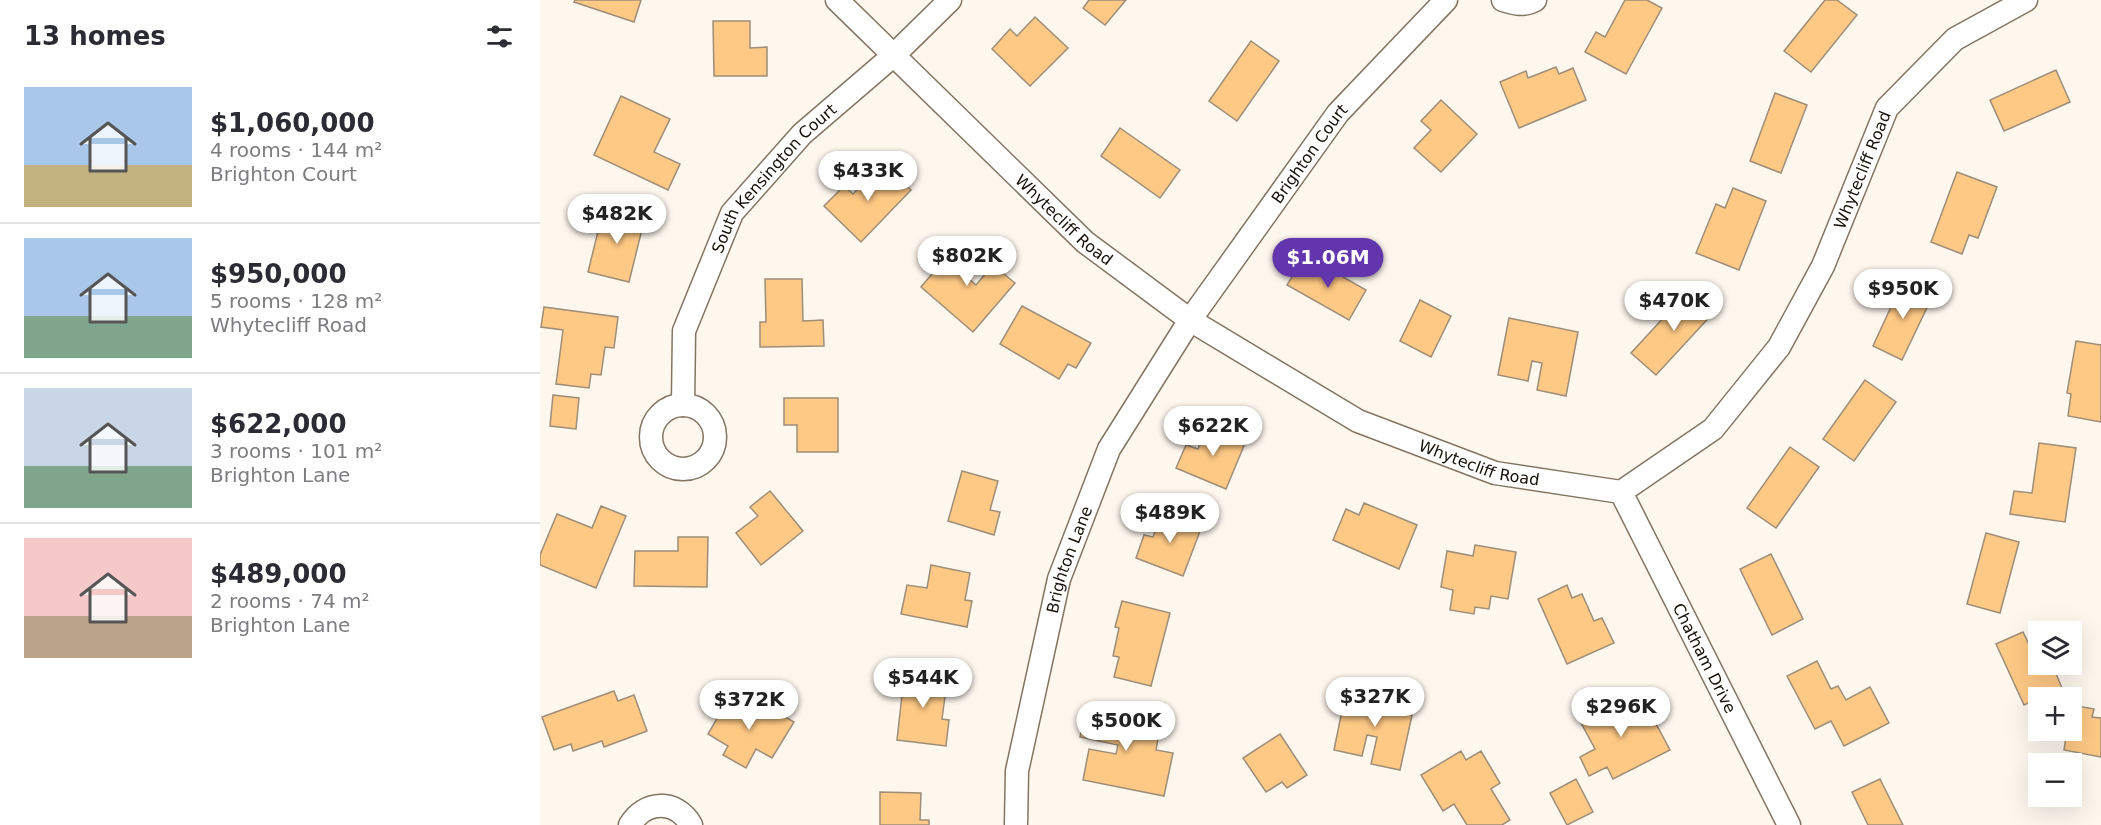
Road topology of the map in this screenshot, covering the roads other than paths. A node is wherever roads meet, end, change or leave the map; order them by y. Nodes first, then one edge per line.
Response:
1 (837, 0) edge
2 (950, 0) edge
3 (1446, 0) edge
4 (1503, 0) edge
5 (1535, 0) edge
6 (2026, 0) edge
7 (894, 55) junction
8 (1190, 320) junction
9 (683, 405) dead end
10 (1621, 492) junction
11 (630, 825) edge
12 (691, 825) edge
13 (1016, 825) edge
14 (1789, 825) edge

1 - 7 street, Whytecliff Road
2 - 7 street, South Kensington Court
3 - 8 street, Brighton Court
4 - 5 street
6 - 10 street, Whytecliff Road
7 - 8 street, Whytecliff Road
7 - 9 street, South Kensington Court
8 - 10 street, Whytecliff Road
8 - 13 street, Brighton Lane
10 - 14 street, Chatham Drive
11 - 12 street

